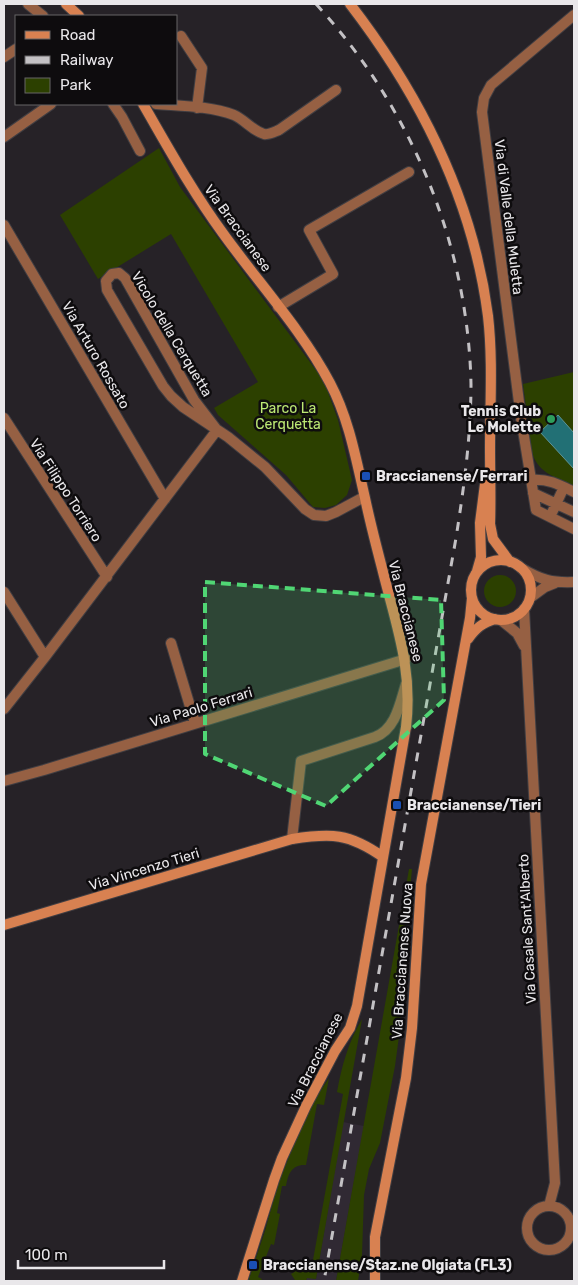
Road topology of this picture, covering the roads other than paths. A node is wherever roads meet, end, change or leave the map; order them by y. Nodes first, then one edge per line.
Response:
1 (28, 4) edge
2 (66, 4) edge
3 (350, 4) edge
4 (42, 15) edge
5 (78, 15) edge
6 (574, 15) edge
7 (181, 36) dead end
8 (15, 50) edge
9 (4, 57) edge
10 (336, 90) dead end
11 (50, 105) edge
12 (114, 105) edge
13 (143, 105) edge
14 (166, 105) edge
15 (197, 108) junction
16 (4, 137) edge
17 (140, 151) dead end
18 (410, 172) dead end
19 (4, 224) edge
20 (278, 307) junction
21 (4, 418) edge
22 (217, 430) junction
23 (490, 446) junction
24 (528, 461) junction
25 (531, 480) junction
26 (551, 481) junction
27 (564, 487) junction
28 (574, 492) edge
29 (533, 493) junction
30 (364, 497) junction
31 (165, 499) junction
32 (556, 504) junction
33 (574, 512) edge
34 (550, 517) junction
35 (574, 529) edge
36 (510, 562) junction
37 (521, 568) junction
38 (476, 573) junction
39 (107, 577) junction
40 (574, 582) edge
41 (556, 583) junction
42 (4, 592) edge
43 (472, 598) junction
44 (530, 598) junction
45 (524, 609) junction
46 (498, 619) junction
47 (172, 643) dead end
48 (465, 644) junction
49 (526, 649) junction
50 (45, 657) junction
51 (406, 659) junction
52 (408, 678) junction
53 (4, 709) edge
54 (195, 724) junction
55 (4, 781) edge
56 (292, 839) junction
57 (383, 857) junction
58 (4, 926) edge
59 (548, 1206) junction
60 (572, 1224) edge
61 (242, 1281) edge
62 (375, 1281) edge

1 - 4 street
2 - 5 street
3 - 23 street
6 - 24 street, Via di Valle della Muletta
7 - 15 street
8 - 9 street
10 - 15 street
11 - 16 street
12 - 17 street
13 - 20 street, Via Braccianese
14 - 15 street
18 - 20 street
19 - 31 street, Via Arturo Rossato
20 - 30 street, Via Braccianese
21 - 39 street, Via Filippo Torriero
22 - 22 street, Vicolo della Cerquetta
22 - 30 street, Vicolo della Cerquetta
22 - 31 street
23 - 36 street
23 - 38 street
24 - 25 street, Via di Valle della Muletta
24 - 26 street
25 - 26 street
25 - 29 street, Via di Valle della Muletta
26 - 27 street
27 - 28 street
27 - 32 street
29 - 32 street
29 - 34 street, Via di Valle della Muletta
30 - 51 street, Via Braccianese
31 - 39 street
32 - 33 street
32 - 34 street
34 - 35 street
36 - 37 street
36 - 38 street
37 - 41 street
37 - 44 street
38 - 43 street
39 - 50 street
40 - 41 street
41 - 44 street
42 - 50 street
43 - 46 street
43 - 48 street, Via Braccianense Nuova
44 - 45 street
45 - 46 street
45 - 49 street, Via Casale Sant'Alberto
46 - 48 street, Via Braccianense Nuova
46 - 49 street
47 - 54 street
48 - 62 street, Via Braccianense Nuova
49 - 59 street, Via Casale Sant'Alberto
50 - 53 street
51 - 52 street, Via Braccianese
51 - 54 street, Via Paolo Ferrari
52 - 56 street
52 - 57 street, Via Braccianese
54 - 55 street, Via Paolo Ferrari
56 - 57 street, Via Vincenzo Tieri
56 - 58 street, Via Vincenzo Tieri
57 - 61 street, Via Braccianese
59 - 60 street
59 - 60 street

